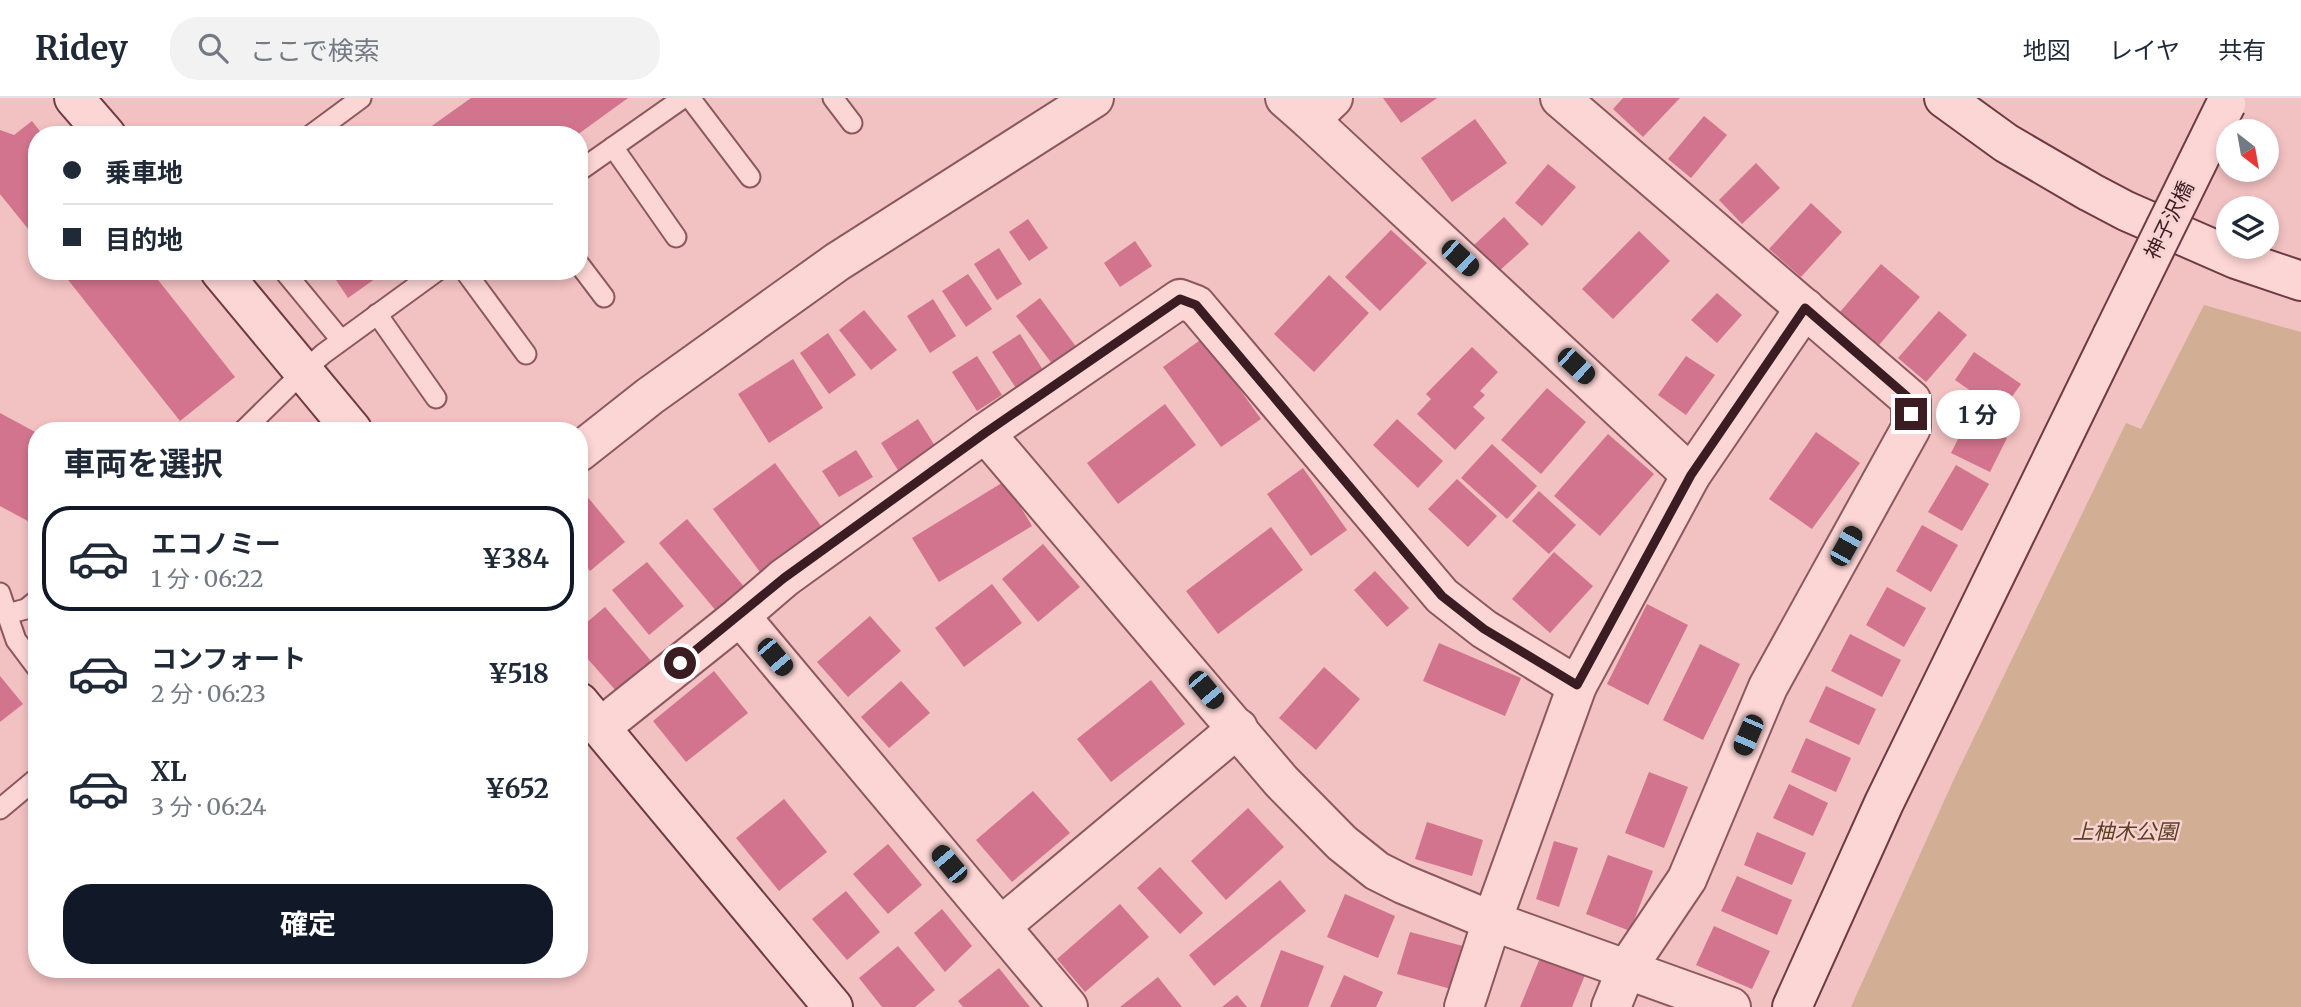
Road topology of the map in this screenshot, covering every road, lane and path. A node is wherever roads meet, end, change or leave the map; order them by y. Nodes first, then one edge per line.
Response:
1 (74, 98) edge
2 (361, 98) edge
3 (683, 98) edge
4 (690, 98) edge
5 (833, 98) edge
6 (1094, 98) edge
7 (1560, 98) edge
8 (1944, 98) edge
9 (2227, 101) edge
10 (1310, 105) edge
11 (852, 123) dead end
12 (98, 126) edge
13 (323, 126) edge
14 (613, 147) junction
15 (588, 165) edge
16 (750, 177) dead end
17 (676, 237) dead end
18 (588, 276) edge
19 (227, 280) edge
20 (291, 280) edge
21 (424, 280) edge
22 (472, 280) edge
23 (2301, 281) edge
24 (604, 297) dead end
25 (1805, 308) junction
26 (377, 314) junction
27 (341, 340) junction
28 (526, 354) dead end
29 (303, 372) junction
30 (436, 398) dead end
31 (256, 422) edge
32 (345, 422) edge
33 (985, 433) junction
34 (588, 446) edge
35 (1691, 475) junction
36 (0, 593) edge
37 (28, 607) edge
38 (7, 614) junction
39 (740, 615) junction
40 (28, 656) edge
41 (1577, 685) junction
42 (590, 714) edge
43 (1238, 728) junction
44 (28, 786) edge
45 (0, 809) edge
46 (1492, 921) junction
47 (1001, 926) junction
48 (1627, 968) junction
49 (833, 1007) edge
50 (1068, 1007) edge
51 (1464, 1007) edge
52 (1611, 1007) edge
53 (1731, 1007) edge
54 (1792, 1007) edge

1 - 12 street
2 - 13 lane
3 - 14 lane
4 - 16 lane
5 - 11 lane
6 - 34 street
7 - 25 street
8 - 23 street
9 - 54 street, 神子沢橋, bridge
10 - 35 street
14 - 15 lane
14 - 17 lane
18 - 24 lane
19 - 29 street
20 - 27 lane
21 - 26 lane
22 - 28 lane
25 - 35 street
25 - 48 street
26 - 27 lane
26 - 30 lane
27 - 29 lane
29 - 31 lane
29 - 32 street
33 - 39 street
33 - 41 street
33 - 43 street
35 - 41 street
36 - 38 lane
37 - 38 lane
38 - 40 lane
39 - 42 street
39 - 47 street
41 - 46 street
42 - 49 street
43 - 46 street
43 - 47 street
44 - 45 lane
46 - 48 street
46 - 51 street
47 - 50 street
48 - 52 street
48 - 53 street

